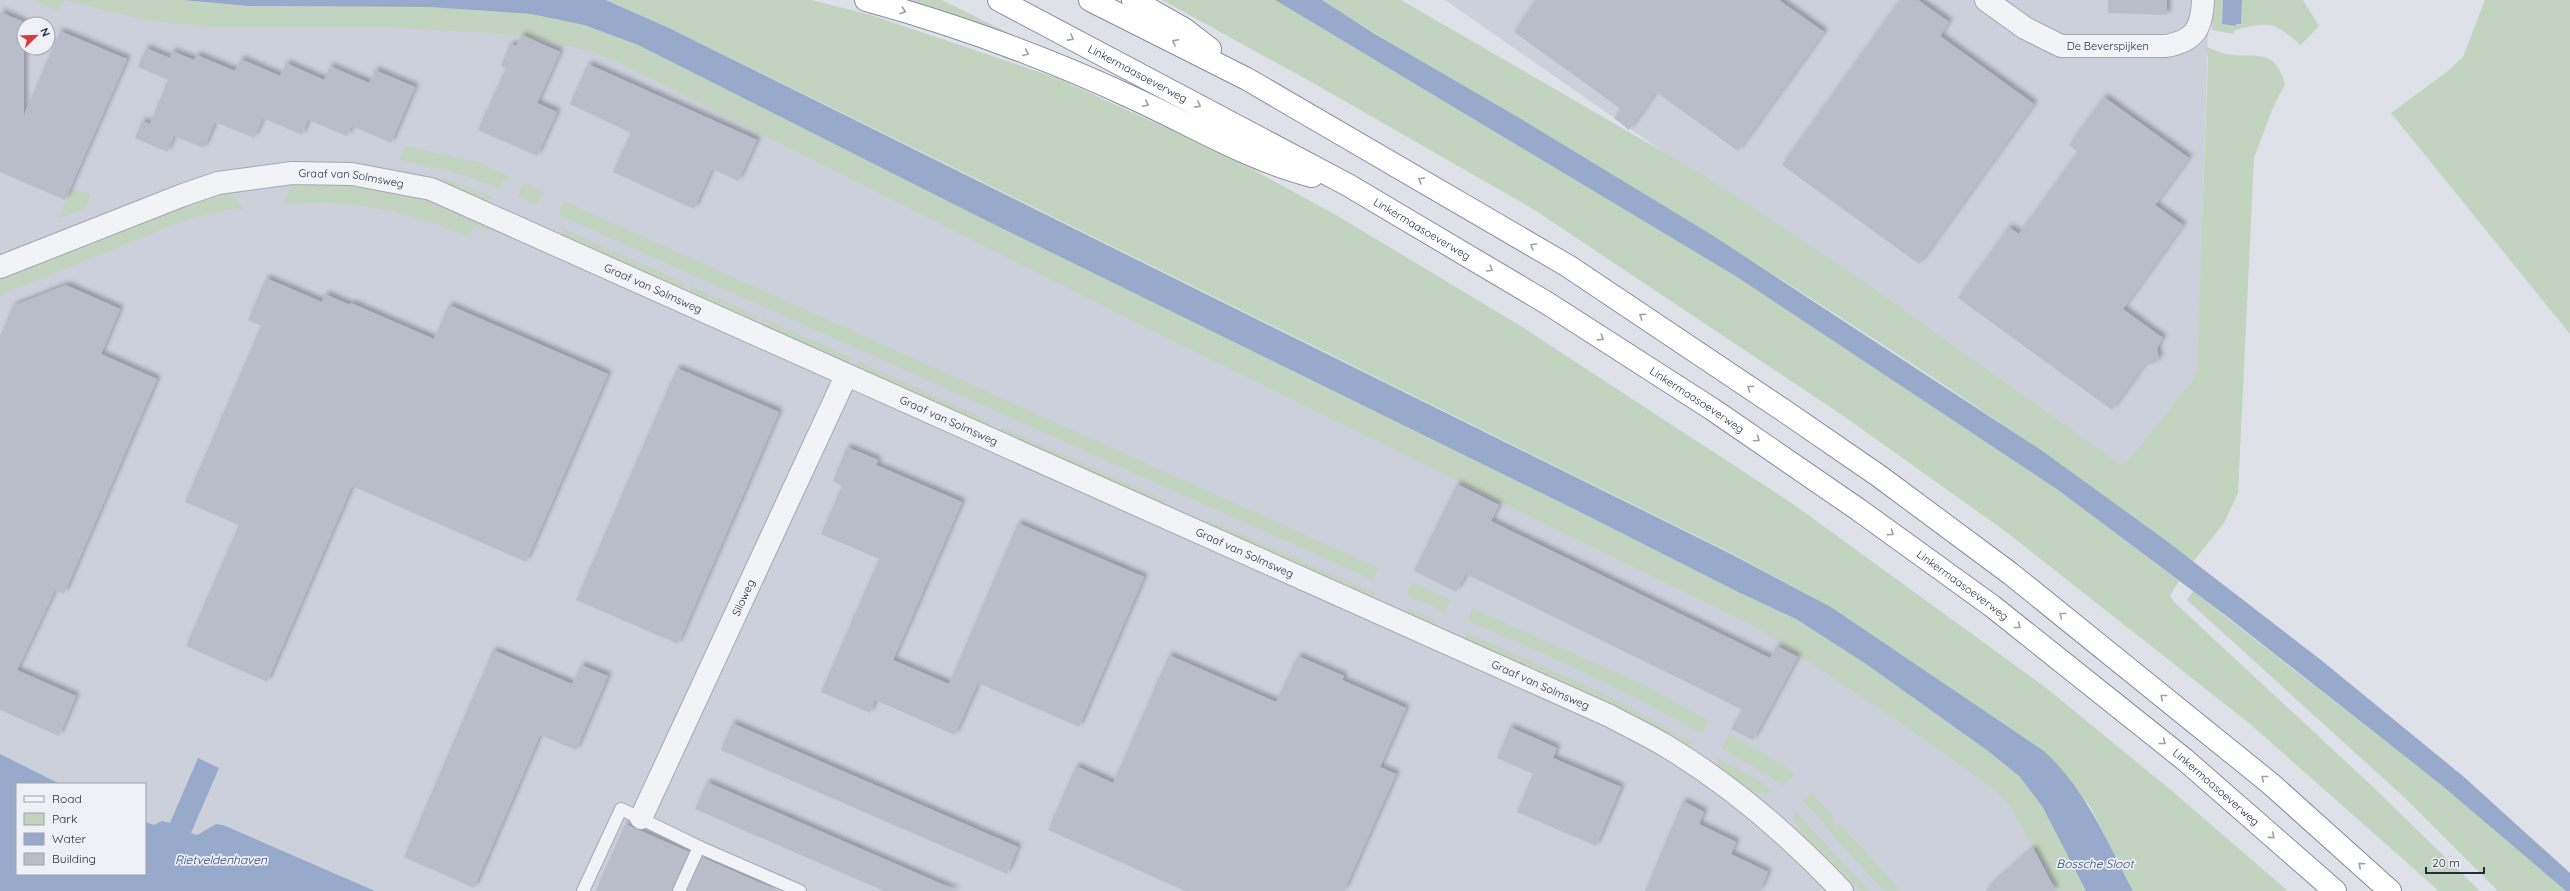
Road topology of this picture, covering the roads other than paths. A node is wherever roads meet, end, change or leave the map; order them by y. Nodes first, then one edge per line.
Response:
1 (866, 0) edge
2 (999, 0) edge
3 (1090, 0) edge
4 (1133, 0) edge
5 (1986, 0) edge
6 (2203, 0) edge
7 (1247, 79) junction
8 (1348, 185) junction
9 (0, 267) edge
10 (846, 376) junction
11 (641, 818) junction
12 (699, 847) junction
13 (777, 886) edge
14 (583, 891) edge
15 (680, 891) edge
16 (800, 891) edge
17 (1842, 891) edge
18 (2335, 891) edge
19 (2390, 891) edge

1 -> 8 highway
2 -> 8 highway, Linkermaasoeverweg
7 -> 3 highway
4 - 7 highway
5 - 6 street, De Beverspijken
19 -> 7 highway
8 -> 18 highway, Linkermaasoeverweg
9 - 10 street, Graaf van Solmsweg
10 - 11 street, Siloweg
10 - 17 street, Graaf van Solmsweg
11 - 12 lane
11 - 14 lane
12 - 13 lane
12 - 15 lane
13 - 16 lane

